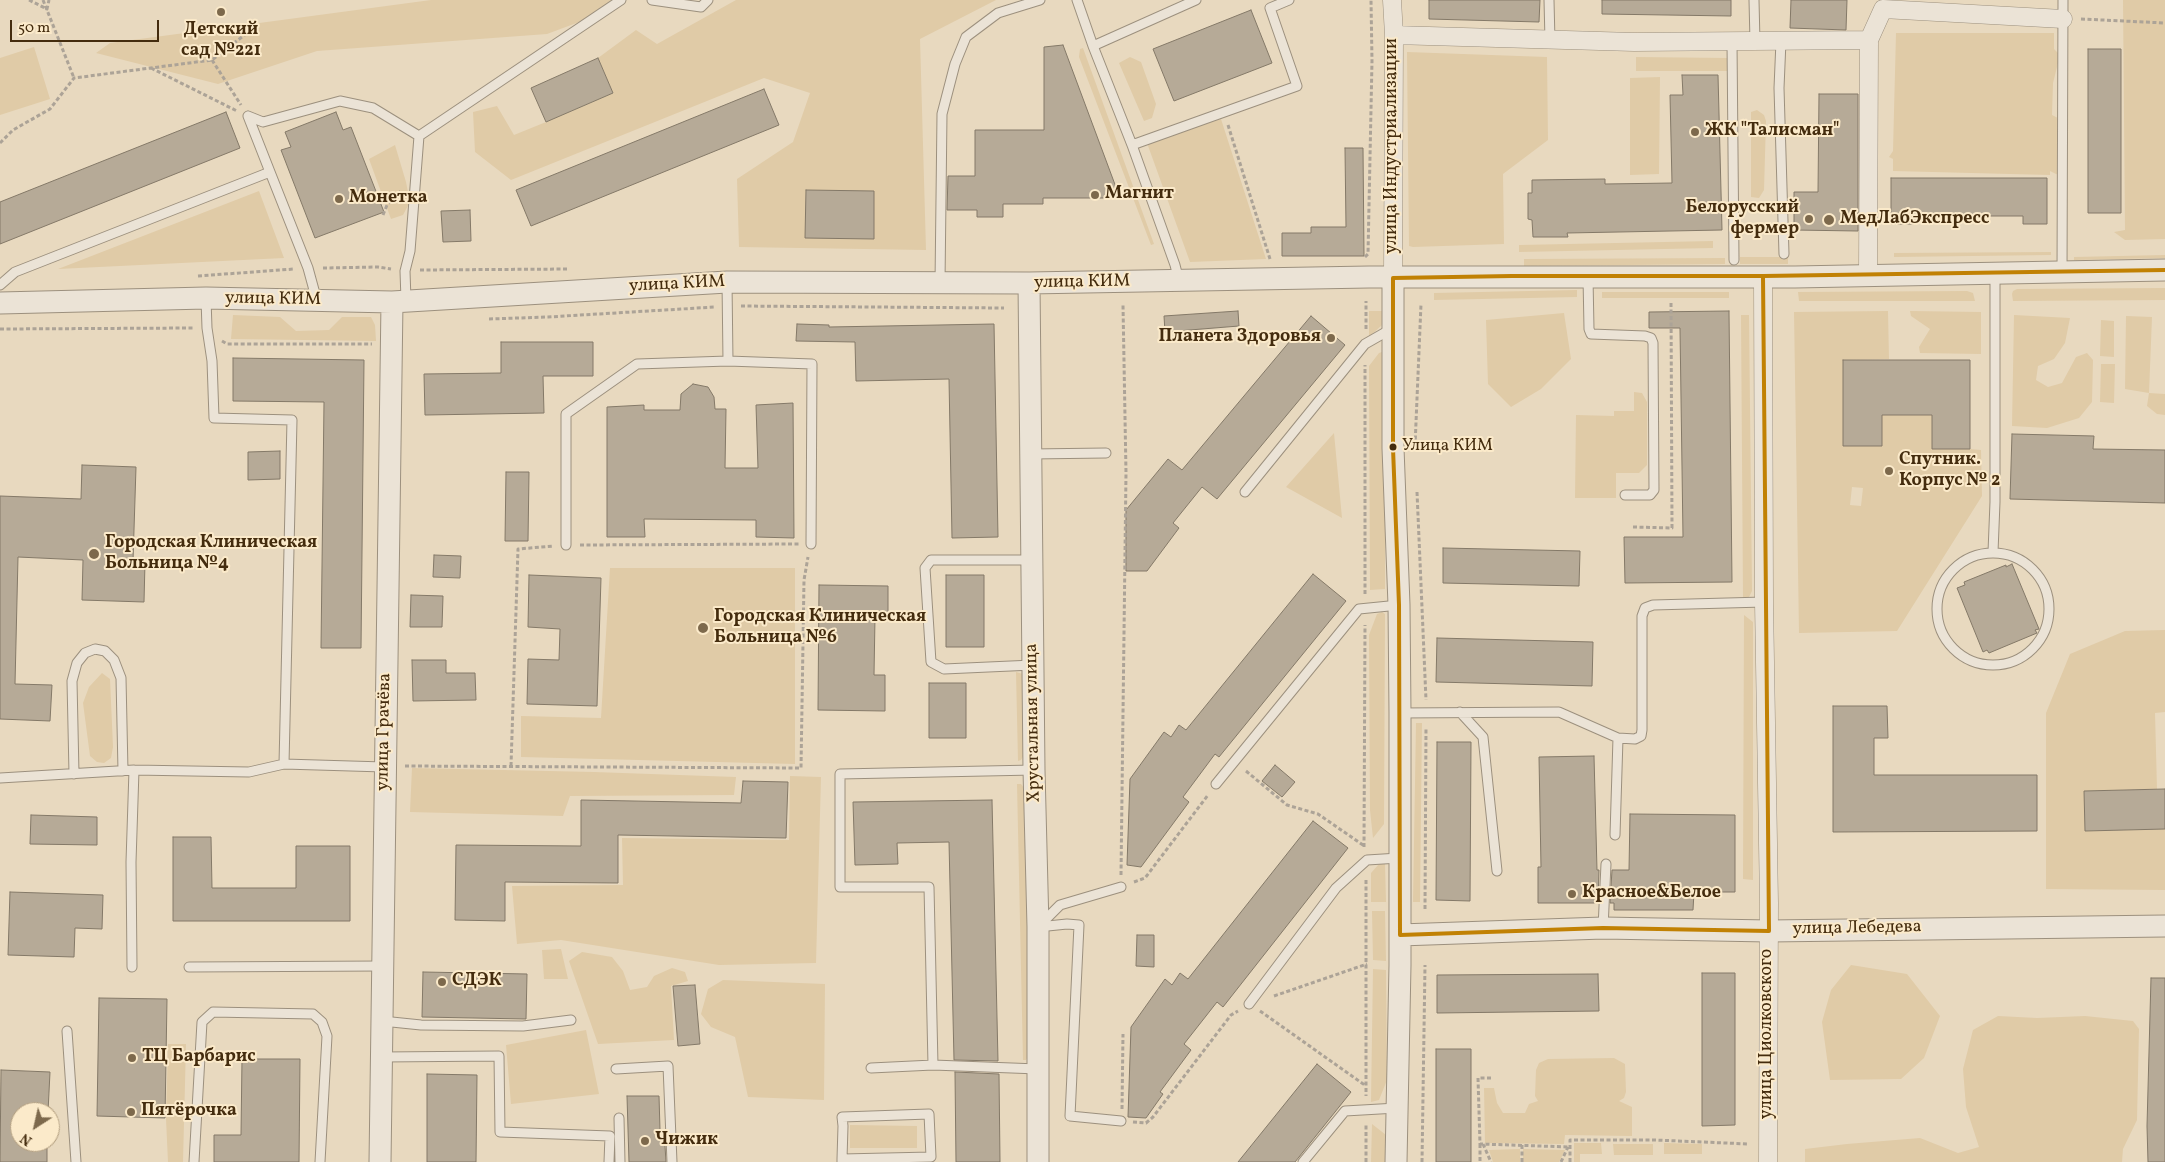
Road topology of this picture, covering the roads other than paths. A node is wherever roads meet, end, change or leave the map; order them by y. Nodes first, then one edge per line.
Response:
1 (621, 0) edge
2 (652, 0) edge
3 (708, 0) edge
4 (1040, 0) edge
5 (1077, 0) edge
6 (1196, 0) edge
7 (1289, 0) edge
8 (1392, 0) edge
9 (1549, 0) edge
10 (1754, 0) edge
11 (2063, 0) edge
12 (2063, 19) junction
13 (1394, 35) junction
14 (1869, 40) junction
15 (1550, 41) junction
16 (1781, 41) junction
17 (1732, 42) junction
18 (1755, 42) junction
19 (1093, 46) junction
20 (419, 136) junction
21 (1132, 145) junction
22 (270, 172) junction
23 (1784, 254) dead end
24 (1734, 260) dead end
25 (2165, 270) edge
26 (2062, 273) junction
27 (1995, 274) junction
28 (1588, 276) junction
29 (1763, 276) junction
30 (1868, 276) junction
31 (1393, 278) junction
32 (727, 282) junction
33 (1179, 282) junction
34 (940, 283) junction
35 (1029, 284) junction
36 (0, 285) edge
37 (206, 298) junction
38 (317, 301) junction
39 (399, 301) junction
40 (0, 303) edge
41 (1393, 328) junction
42 (728, 361) junction
43 (1031, 454) junction
44 (1106, 454) dead end
45 (1245, 492) dead end
46 (1625, 495) dead end
47 (566, 544) road end
48 (810, 544) road end
49 (1993, 552) junction
50 (1032, 560) junction
51 (1764, 602) junction
52 (1399, 605) junction
53 (1034, 665) junction
54 (1400, 712) junction
55 (1460, 712) junction
56 (1618, 738) junction
57 (284, 764) junction
58 (384, 767) junction
59 (134, 770) junction
60 (1034, 770) junction
61 (123, 771) junction
62 (74, 774) junction
63 (0, 778) edge
64 (1216, 784) road end
65 (1614, 835) dead end
66 (1399, 858) junction
67 (1606, 864) dead end
68 (1497, 871) dead end
69 (1121, 887) road end
70 (2165, 926) edge
71 (1038, 927) junction
72 (1603, 928) junction
73 (1768, 930) junction
74 (1400, 935) junction
75 (382, 966) junction
76 (132, 967) dead end
77 (189, 967) dead end
78 (1249, 1004) road end
79 (571, 1020) dead end
80 (382, 1021) junction
81 (67, 1031) dead end
82 (381, 1057) junction
83 (934, 1065) junction
84 (871, 1068) dead end
85 (616, 1069) dead end
86 (1038, 1069) junction
87 (1398, 1108) junction
88 (619, 1118) dead end
89 (1121, 1121) road end
90 (1768, 1153) edge
91 (842, 1161) edge
92 (76, 1162) edge
93 (194, 1162) edge
94 (320, 1162) edge
95 (380, 1162) edge
96 (609, 1162) edge
97 (620, 1162) edge
98 (672, 1162) edge
99 (1038, 1162) edge
100 (1303, 1162) edge
101 (1396, 1162) edge

1 - 20 lane
2 - 3 lane
4 - 34 lane
5 - 19 lane
6 - 19 lane
7 - 21 lane
8 - 13 street, улица Индустриализации
9 - 15 lane
10 - 18 lane
11 - 12 lane
12 - 14 street
12 - 26 lane
13 - 15 street
13 - 31 street, улица Индустриализации
14 - 16 street
14 - 30 street
15 - 17 street
16 - 18 street
16 - 23 lane
17 - 18 street
17 - 24 lane
19 - 21 lane
20 - 22 lane
20 - 39 lane
21 - 33 lane
22 - 36 lane
22 - 38 lane
25 - 26 street, улица КИМ
26 - 27 street, улица КИМ
27 - 30 street, улица КИМ
27 - 49 lane
28 - 29 street, улица КИМ
28 - 31 street, улица КИМ
28 - 46 lane
29 - 30 street, улица КИМ
29 - 51 street, улица Циолковского
31 - 33 street, улица КИМ
31 - 41 street, улица Индустриализации
32 - 34 street, улица КИМ
32 - 39 street, улица КИМ
32 - 42 lane
33 - 35 street, улица КИМ
34 - 35 street, улица КИМ
35 - 43 street, Хрустальная улица
37 - 38 street, улица КИМ
37 - 40 street, улица КИМ
37 - 57 lane
38 - 39 street, улица КИМ
39 - 58 street, улица Грачёва
41 - 45 lane
41 - 52 street, улица Индустриализации
42 - 47 lane
42 - 48 lane
43 - 44 lane
43 - 50 street, Хрустальная улица
49 - 49 lane
50 - 53 street, Хрустальная улица
50 - 53 lane
51 - 56 lane
51 - 73 street, улица Циолковского
52 - 54 street, улица Индустриализации
52 - 64 lane
53 - 60 street, Хрустальная улица
54 - 55 lane
54 - 66 street, улица Индустриализации
55 - 56 lane
55 - 68 lane
56 - 65 lane
57 - 58 lane
57 - 59 lane
58 - 75 street, улица Грачёва
59 - 61 lane
59 - 76 lane
60 - 71 street, Хрустальная улица
60 - 83 lane
61 - 62 lane
61 - 62 lane
62 - 63 lane
66 - 74 street, улица Индустриализации
66 - 78 lane
67 - 72 lane
69 - 71 lane
70 - 73 street, улица Лебедева
71 - 86 street, Хрустальная улица
71 - 89 lane
72 - 73 street, улица Лебедева
72 - 74 street, улица Лебедева
73 - 90 street, улица Циолковского
74 - 87 street, улица Индустриализации
75 - 77 lane
75 - 80 street, улица Грачёва
79 - 80 lane
80 - 82 street, улица Грачёва
81 - 92 lane
82 - 95 street, улица Грачёва
82 - 96 lane
83 - 84 lane
83 - 86 lane
85 - 98 lane
86 - 99 street, Хрустальная улица
87 - 100 lane
87 - 101 street, улица Индустриализации
88 - 97 lane
91 - 91 lane
93 - 94 lane

